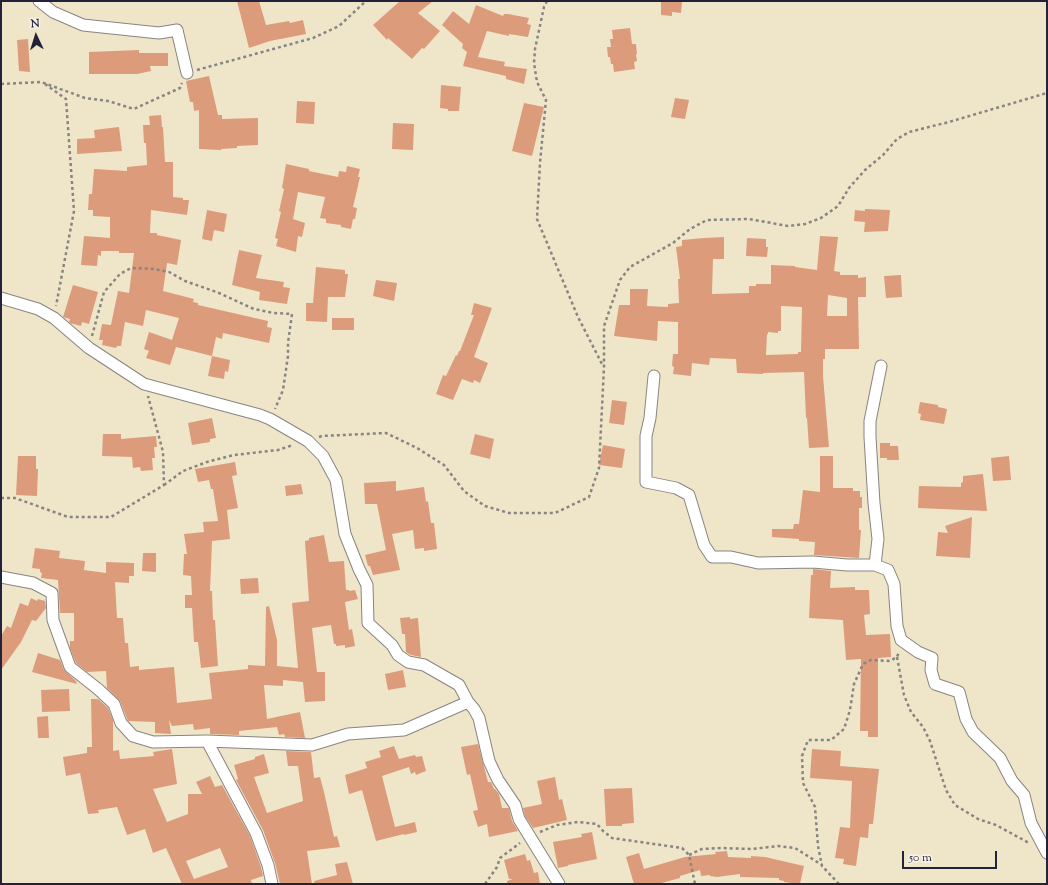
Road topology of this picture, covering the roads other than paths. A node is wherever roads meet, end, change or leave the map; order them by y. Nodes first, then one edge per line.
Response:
1 (39, 1) edge
2 (187, 73) dead end
3 (1, 298) edge
4 (881, 366) dead end
5 (654, 376) dead end
6 (874, 565) junction
7 (1, 577) edge
8 (468, 702) junction
9 (207, 741) junction
10 (1045, 850) edge
11 (272, 884) edge
12 (559, 884) edge

1 - 2 street
3 - 8 street
4 - 6 street
5 - 6 street
6 - 10 street
7 - 9 street
8 - 9 street
8 - 12 street
9 - 11 street

